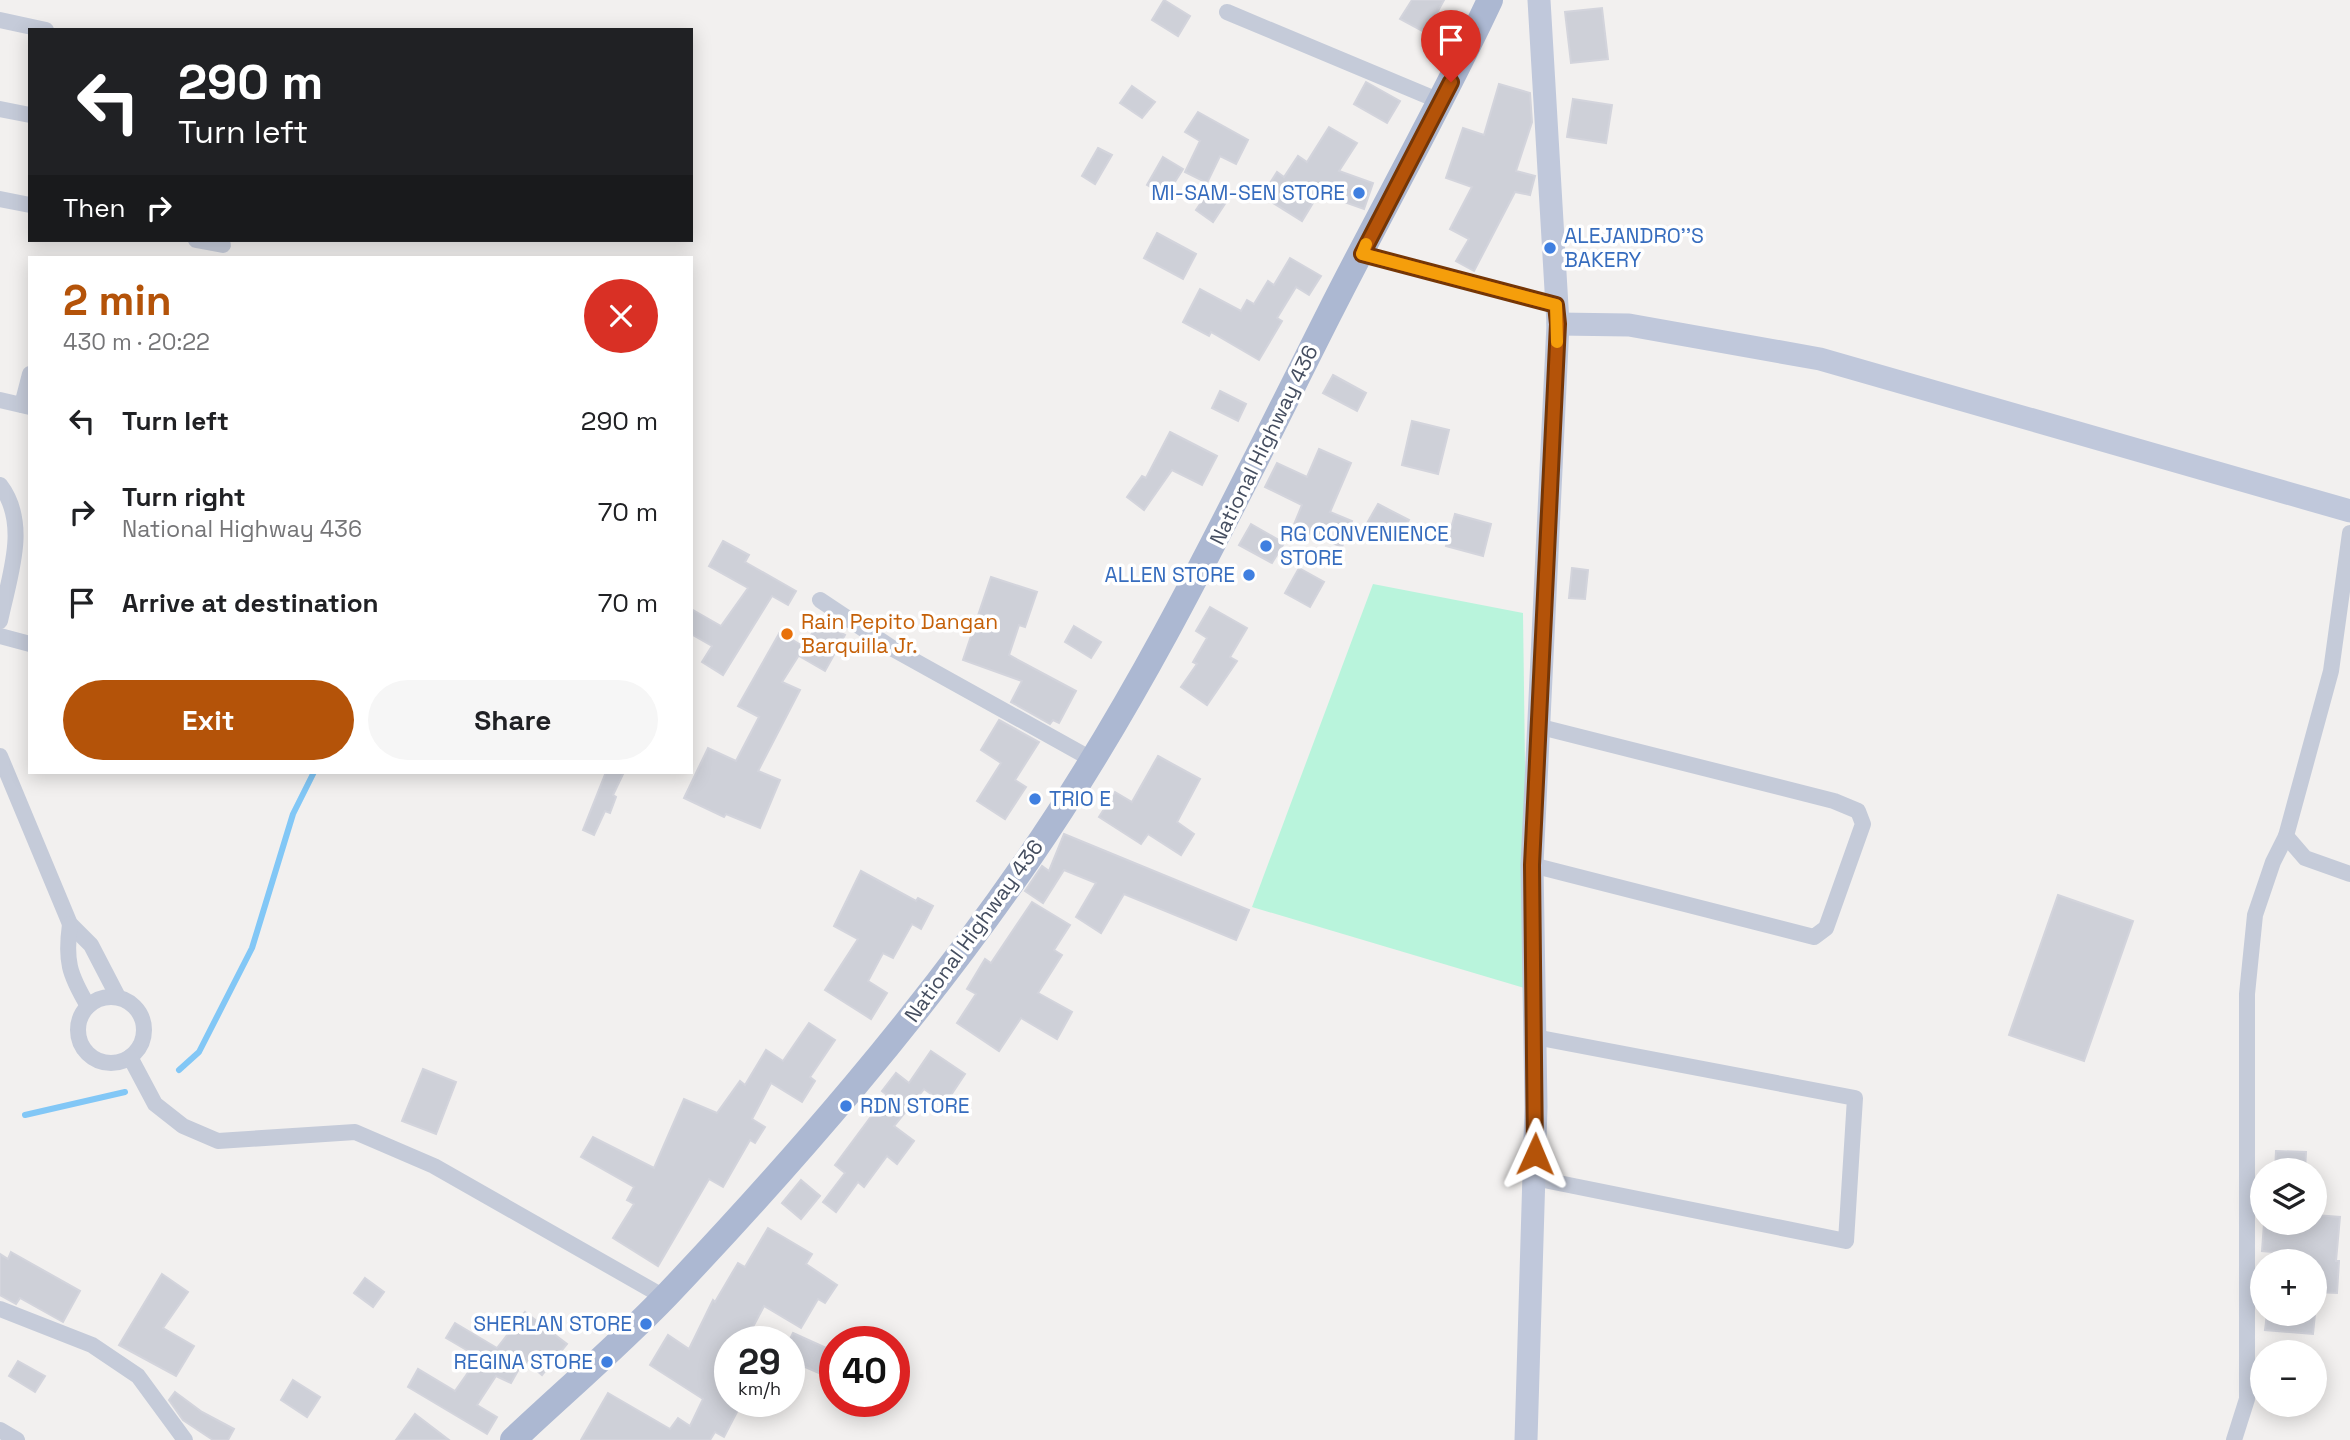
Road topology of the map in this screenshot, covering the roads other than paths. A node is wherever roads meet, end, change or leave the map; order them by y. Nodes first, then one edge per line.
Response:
1 (1490, 0) edge
2 (1539, 0) edge
3 (1227, 12) dead end
4 (0, 20) edge
5 (37, 28) edge
6 (1442, 103) junction
7 (0, 109) edge
8 (28, 115) edge
9 (0, 199) edge
10 (28, 205) edge
11 (207, 242) edge
12 (223, 245) dead end
13 (1362, 254) junction
14 (1557, 314) junction
15 (0, 400) edge
16 (26, 406) edge
17 (0, 485) edge
18 (2350, 510) edge
19 (2350, 533) edge
20 (820, 600) dead end
21 (0, 621) edge
22 (0, 636) edge
23 (28, 643) edge
24 (1537, 726) junction
25 (0, 756) edge
26 (1093, 761) junction
27 (2286, 835) junction
28 (1532, 865) junction
29 (2350, 874) edge
30 (70, 924) junction
31 (118, 997) junction
32 (88, 1006) junction
33 (1535, 1037) junction
34 (130, 1057) junction
35 (1534, 1178) junction
36 (664, 1297) junction
37 (0, 1309) edge
38 (0, 1430) edge
39 (17, 1440) edge
40 (185, 1440) edge
41 (513, 1440) edge
42 (1526, 1440) edge
43 (2234, 1440) edge

1 - 6 main road, National Highway 436
2 - 14 street
3 - 6 street
4 - 5 street
6 - 13 main road, National Highway 436
7 - 8 street
9 - 10 street
11 - 12 street
13 - 14 street
13 - 26 main road, National Highway 436
14 - 18 street
14 - 24 street
15 - 16 street
17 - 21 street
19 - 27 street
20 - 26 street
22 - 23 street
24 - 28 street
24 - 28 street
25 - 30 street
26 - 36 main road, National Highway 436
27 - 29 street
27 - 43 street
28 - 33 street
30 - 31 street
30 - 32 street
31 - 32 street
31 - 34 street
32 - 34 street
33 - 35 street
33 - 35 street
34 - 36 street
35 - 42 street
36 - 41 main road, National Highway 436
37 - 40 street
38 - 39 street

